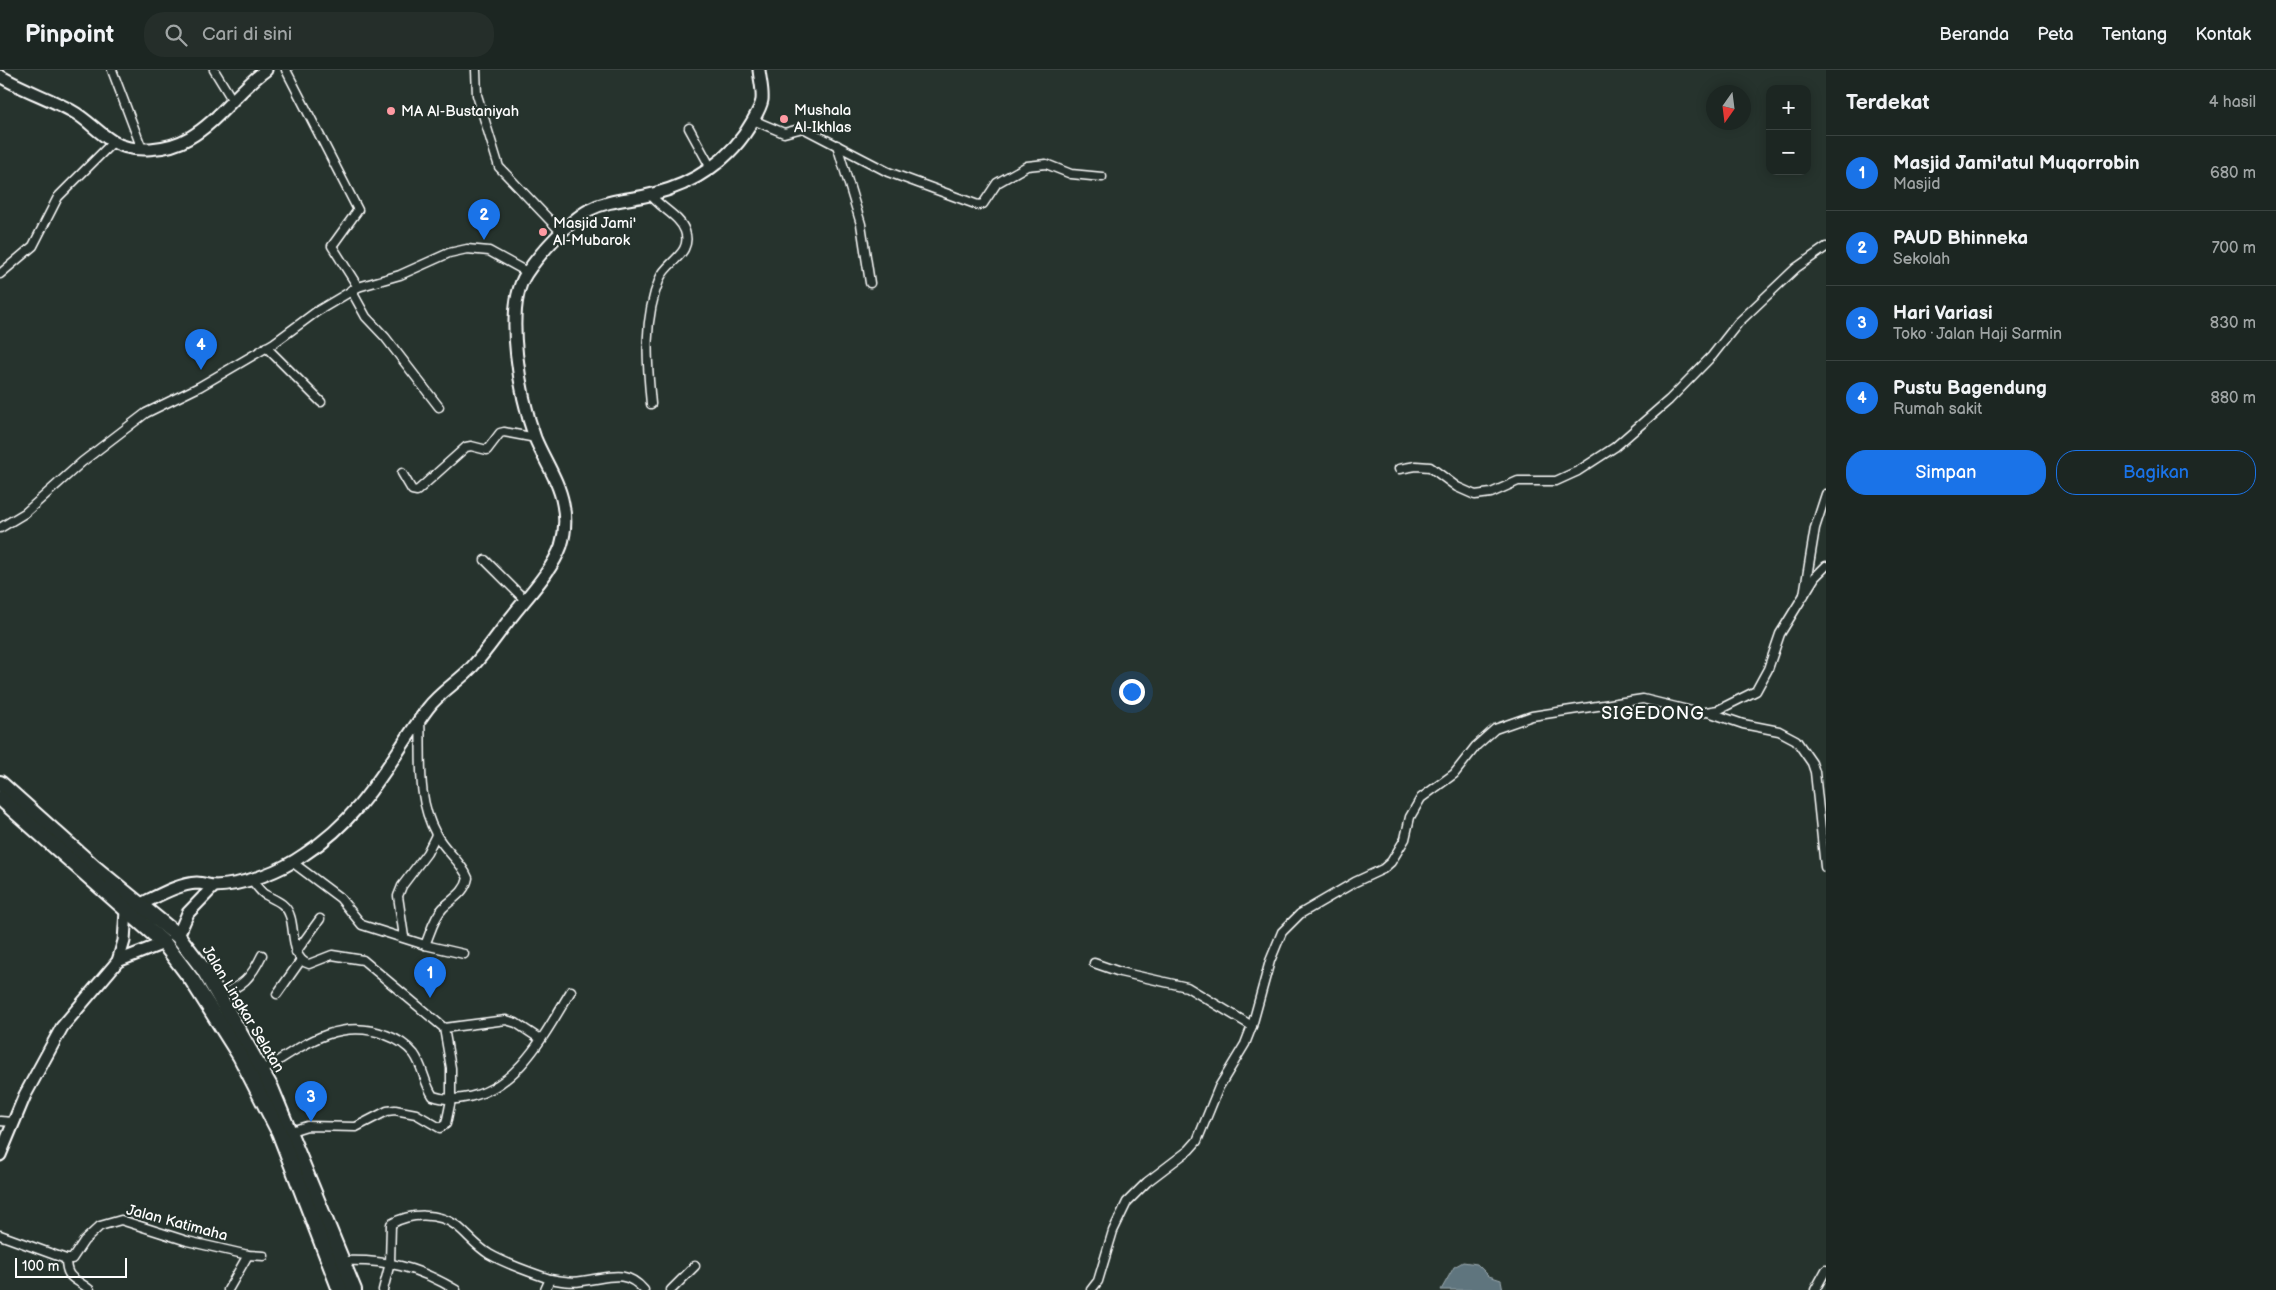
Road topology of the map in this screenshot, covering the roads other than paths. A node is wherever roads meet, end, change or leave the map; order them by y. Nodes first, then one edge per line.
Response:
1 (112, 70) edge
2 (214, 70) edge
3 (266, 70) edge
4 (286, 70) edge
5 (476, 70) edge
6 (759, 70) edge
7 (0, 76) edge
8 (233, 101) junction
9 (753, 120) junction
10 (688, 128) dead end
11 (113, 142) junction
12 (837, 146) junction
13 (142, 149) junction
14 (711, 168) junction
15 (1102, 177) dead end
16 (651, 195) junction
17 (562, 233) junction
18 (1826, 247) edge
19 (527, 272) junction
20 (0, 274) edge
21 (870, 283) dead end
22 (354, 289) junction
23 (266, 347) junction
24 (321, 402) dead end
25 (651, 404) dead end
26 (438, 407) dead end
27 (536, 438) junction
28 (1399, 469) dead end
29 (402, 473) dead end
30 (1826, 494) edge
31 (0, 528) edge
32 (485, 560) dead end
33 (1826, 566) edge
34 (1803, 597) junction
35 (525, 600) junction
36 (1708, 712) junction
37 (420, 719) junction
38 (0, 783) edge
39 (0, 798) edge
40 (22, 810) junction
41 (436, 835) junction
42 (292, 862) junction
43 (1825, 867) edge
44 (251, 879) junction
45 (214, 886) junction
46 (141, 904) junction
47 (126, 911) junction
48 (320, 919) dead end
49 (178, 936) junction
50 (404, 937) junction
51 (164, 943) junction
52 (425, 945) junction
53 (296, 952) junction
54 (262, 954) dead end
55 (464, 954) dead end
56 (300, 960) junction
57 (118, 961) junction
58 (1094, 963) dead end
59 (571, 991) dead end
60 (277, 994) dead end
61 (218, 995) junction
62 (1252, 1026) junction
63 (444, 1028) junction
64 (540, 1039) junction
65 (262, 1071) junction
66 (265, 1090) junction
67 (451, 1100) junction
68 (0, 1120) edge
69 (13, 1122) junction
70 (291, 1131) junction
71 (0, 1155) edge
72 (304, 1180) junction
73 (311, 1198) junction
74 (0, 1235) edge
75 (248, 1255) junction
76 (264, 1256) dead end
77 (66, 1259) junction
78 (342, 1261) junction
79 (390, 1263) junction
80 (695, 1266) dead end
81 (1826, 1270) edge
82 (550, 1279) junction
83 (90, 1290) edge
84 (228, 1290) edge
85 (340, 1290) edge
86 (354, 1290) edge
87 (383, 1290) edge
88 (456, 1290) edge
89 (545, 1290) edge
90 (644, 1290) edge
91 (671, 1290) edge
92 (1091, 1290) edge
93 (1815, 1290) edge

1 - 13 street
2 - 8 street
3 - 8 street
4 - 22 street
5 - 17 street
6 - 9 street
7 - 11 street
8 - 13 street
9 - 12 street
9 - 14 street
10 - 14 street
11 - 13 street
11 - 20 street
12 - 15 street
12 - 21 street
14 - 16 street
16 - 17 street
16 - 25 street
17 - 19 street
18 - 28 street
19 - 22 street
19 - 27 street
22 - 23 street
22 - 26 street
23 - 24 street
23 - 31 street
27 - 29 street
27 - 35 street
30 - 34 street
32 - 35 street
33 - 34 street
34 - 36 street
35 - 37 street
36 - 43 street
36 - 62 street
37 - 41 street
37 - 42 street
38 - 40 highway, Jalan Lingkar Selatan
39 - 40 highway, Jalan Lingkar Selatan
40 - 46 highway, Jalan Lingkar Selatan
40 - 47 highway, Jalan Lingkar Selatan
41 - 50 street
41 - 52 street
42 - 44 street
42 - 50 street
44 - 45 street
44 - 53 street
45 - 46 street
45 - 49 street
46 - 49 highway, Jalan Lingkar Selatan
47 - 51 highway, Jalan Lingkar Selatan
47 - 57 street
48 - 53 street
49 - 61 highway, Jalan Lingkar Selatan
50 - 52 street
51 - 57 street
51 - 66 highway, Jalan Lingkar Selatan
52 - 55 street
53 - 56 street
54 - 61 street
56 - 60 street
56 - 63 street
57 - 69 street
58 - 62 street
59 - 64 street
61 - 65 highway, Jalan Lingkar Selatan
62 - 92 street
63 - 64 street
63 - 67 street
64 - 67 street
65 - 66 highway, Jalan Lingkar Selatan
65 - 67 street
66 - 70 highway, Jalan Lingkar Selatan
66 - 72 highway, Jalan Lingkar Selatan
67 - 70 street
68 - 69 street
69 - 71 street
70 - 72 highway, Jalan Lingkar Selatan
72 - 73 highway, Jalan Lingkar Selatan
73 - 78 highway, Jalan Lingkar Selatan
73 - 85 highway, Jalan Lingkar Selatan
74 - 77 street
75 - 76 street, Jalan Katimaha
75 - 77 street, Jalan Katimaha
75 - 84 street
77 - 83 street
78 - 79 street
78 - 86 highway, Jalan Lingkar Selatan
79 - 82 street
79 - 87 street
79 - 88 street
80 - 91 street
81 - 93 street
82 - 89 street
82 - 90 street

